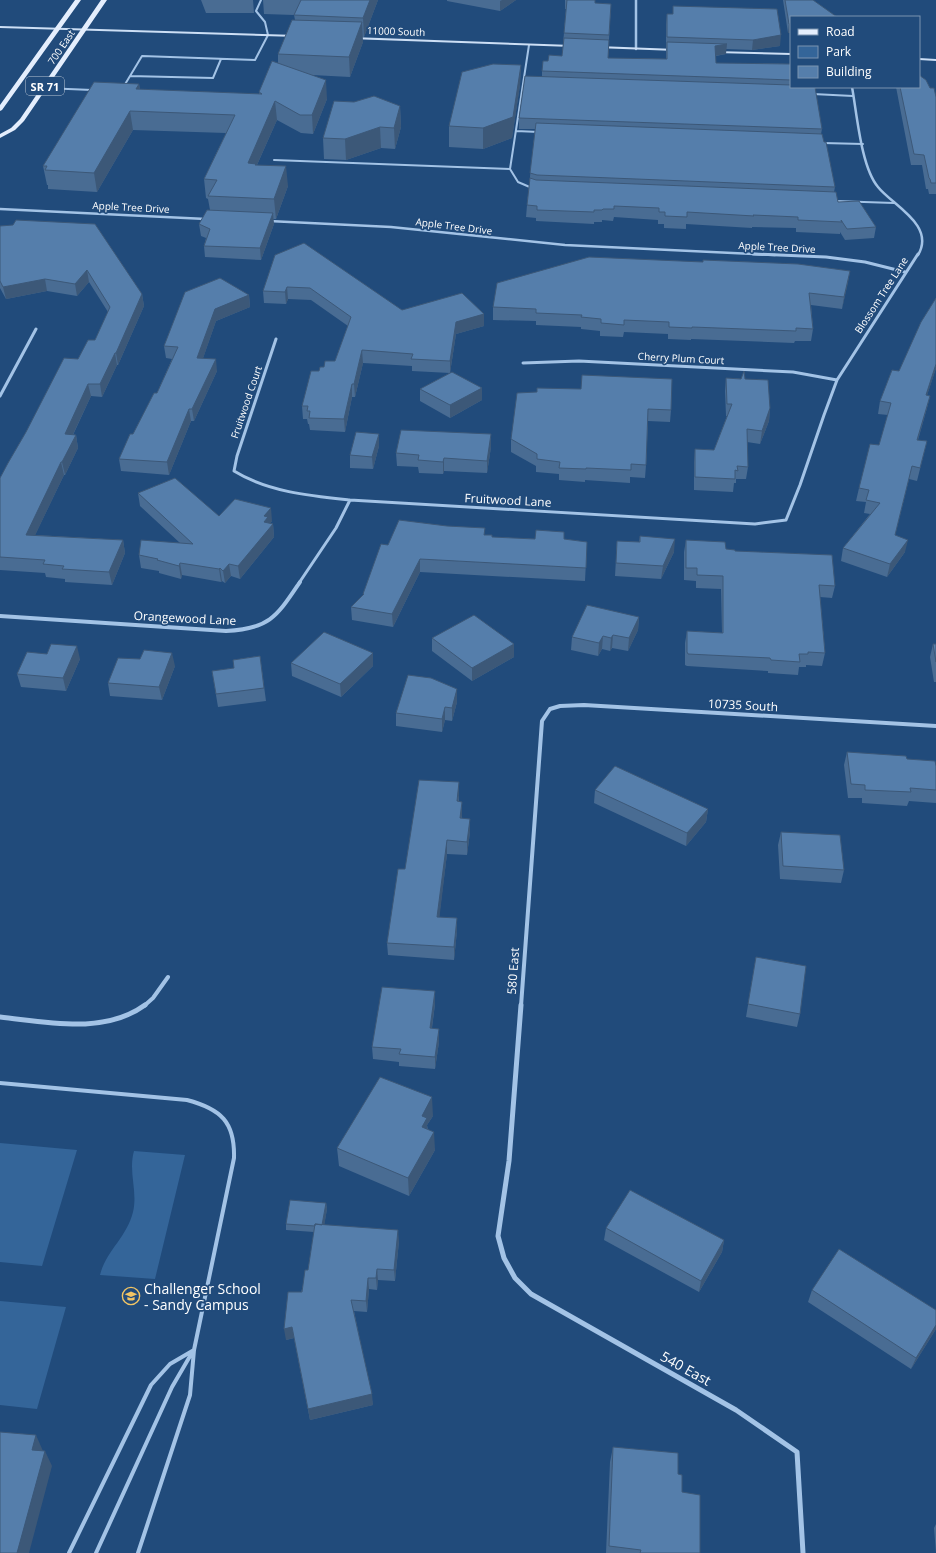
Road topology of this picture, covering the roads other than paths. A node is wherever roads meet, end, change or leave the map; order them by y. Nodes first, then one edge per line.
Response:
1 (78, 0) edge
2 (104, 0) edge
3 (261, 0) edge
4 (636, 0) edge
5 (0, 27) edge
6 (58, 29) junction
7 (84, 30) junction
8 (268, 35) junction
9 (299, 36) edge
10 (347, 38) edge
11 (529, 45) junction
12 (575, 46) edge
13 (590, 47) edge
14 (636, 49) junction
15 (682, 50) edge
16 (713, 52) edge
17 (790, 54) edge
18 (221, 59) junction
19 (920, 59) edge
20 (936, 60) edge
21 (130, 76) junction
22 (44, 88) junction
23 (852, 88) edge
24 (94, 90) edge
25 (122, 91) edge
26 (806, 94) edge
27 (853, 96) junction
28 (0, 110) edge
29 (516, 131) junction
30 (539, 132) edge
31 (0, 136) edge
32 (822, 143) edge
33 (863, 144) junction
34 (274, 160) dead end
35 (510, 169) junction
36 (536, 189) edge
37 (833, 201) edge
38 (894, 203) junction
39 (0, 209) edge
40 (214, 219) edge
41 (261, 221) edge
42 (906, 272) junction
43 (36, 329) dead end
44 (276, 339) dead end
45 (523, 363) dead end
46 (838, 380) junction
47 (0, 396) edge
48 (234, 471) joint
49 (350, 500) junction
50 (786, 520) joint
51 (0, 616) edge
52 (550, 709) joint
53 (936, 726) edge
54 (168, 977) dead end
55 (0, 1017) edge
56 (0, 1083) edge
57 (498, 1236) joint
58 (194, 1350) junction
59 (69, 1553) edge
60 (96, 1553) edge
61 (138, 1553) edge
62 (803, 1553) edge

1 - 6 main road, 700 East / SR 71
2 - 7 main road, 700 East / SR 71
3 - 8 lane
4 - 14 street
5 - 6 street
6 - 7 street
6 - 28 main road, 700 East / SR 71
7 - 8 street
7 - 22 main road, 700 East / SR 71
8 - 9 street
8 - 18 lane
10 - 11 street, 11000 South
11 - 12 street, 11000 South
11 - 29 lane
13 - 14 street
14 - 15 street
16 - 17 street
18 - 21 lane
18 - 21 lane
19 - 20 street
21 - 25 lane
22 - 24 lane
22 - 31 main road, 700 East / SR 71
23 - 27 street, Blossom Tree Lane
26 - 27 lane
27 - 33 street, Blossom Tree Lane
29 - 30 lane
29 - 35 lane
32 - 33 lane
33 - 38 street, Blossom Tree Lane
34 - 35 lane
35 - 36 lane
37 - 38 lane
38 - 42 street, Blossom Tree Lane
39 - 40 street, Apple Tree Drive
41 - 42 street, Apple Tree Drive
42 - 46 street, Blossom Tree Lane
43 - 47 street
44 - 48 street, Fruitwood Court
45 - 46 street, Cherry Plum Court
46 - 50 street, Blossom Tree Lane
48 - 49 street, Fruitwood Lane
49 - 50 street, Fruitwood Lane
49 - 51 street, Orangewood Lane
52 - 53 street, 10735 South
52 - 57 street, 580 East
54 - 55 street
56 - 58 lane
57 - 62 street, 540 East
58 - 59 lane
58 - 60 lane
58 - 61 lane

